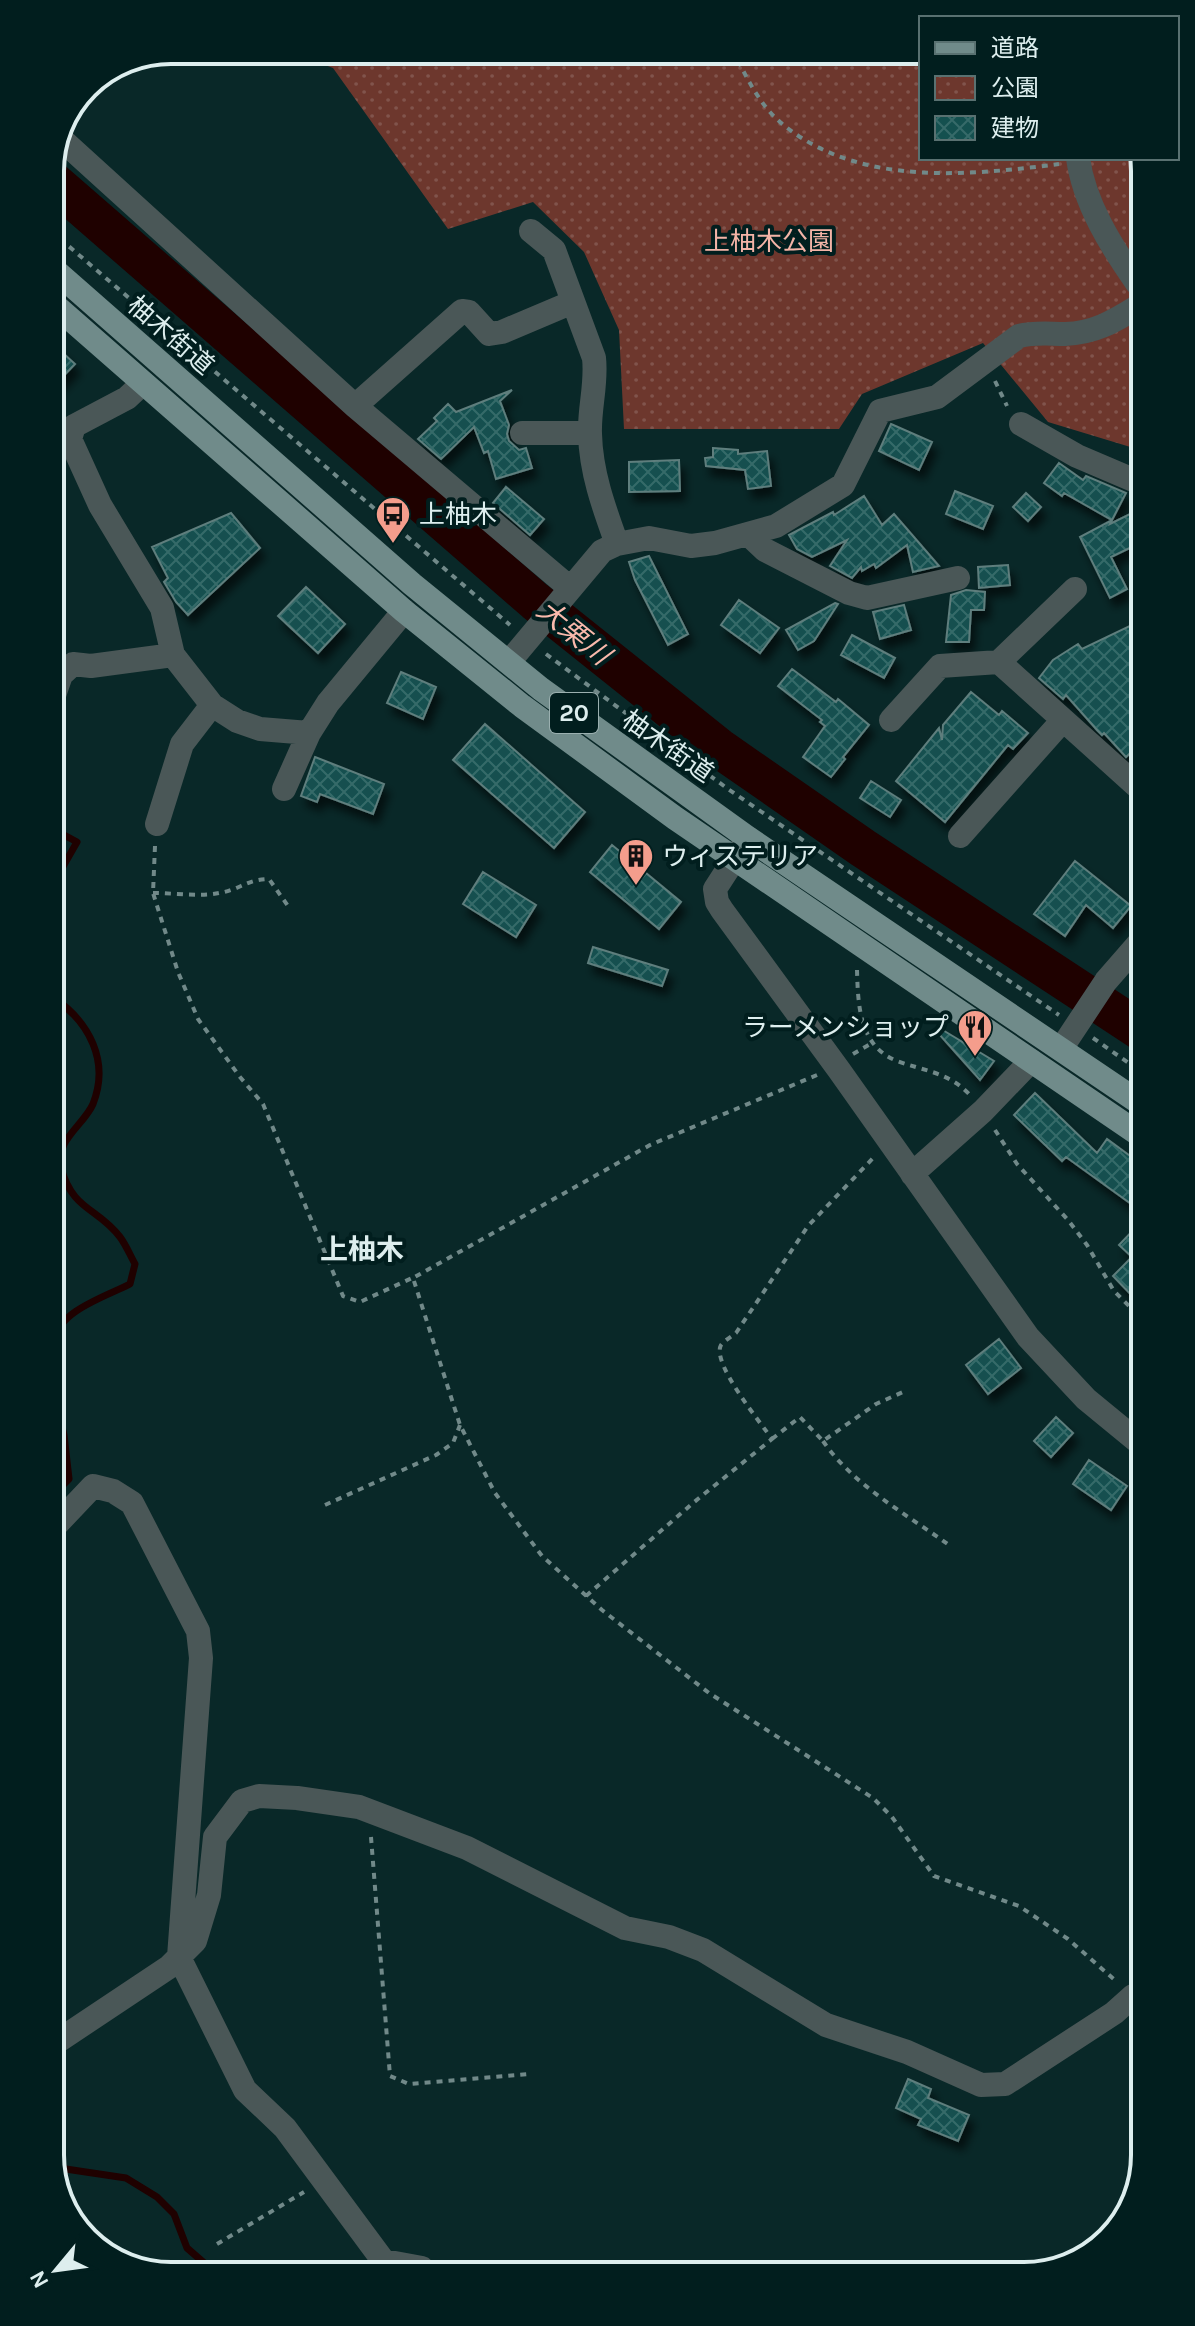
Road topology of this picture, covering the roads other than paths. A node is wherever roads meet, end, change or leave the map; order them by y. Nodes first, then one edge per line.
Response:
1 (68, 145) edge
2 (1078, 160) edge
3 (531, 231) dead end
4 (1131, 273) edge
5 (64, 278) edge
6 (573, 302) junction
7 (1131, 311) edge
8 (64, 313) edge
9 (143, 383) junction
10 (355, 406) junction
11 (1021, 424) road end
12 (522, 433) dead end
13 (590, 433) junction
14 (1131, 479) edge
15 (748, 534) junction
16 (617, 544) junction
17 (958, 578) dead end
18 (1075, 589) dead end
19 (567, 592) junction
20 (404, 611) junction
21 (173, 655) junction
22 (509, 662) junction
23 (999, 662) junction
24 (64, 672) edge
25 (212, 705) junction
26 (891, 720) dead end
27 (1063, 720) junction
28 (309, 733) junction
29 (1131, 781) edge
30 (284, 789) dead end
31 (157, 824) road end
32 (960, 836) dead end
33 (741, 847) junction
34 (1131, 952) edge
35 (1061, 1049) junction
36 (1031, 1061) junction
37 (1131, 1097) edge
38 (1131, 1129) edge
39 (912, 1174) junction
40 (1131, 1436) edge
41 (64, 1517) edge
42 (179, 1957) junction
43 (1131, 2000) edge
44 (64, 2037) edge
45 (385, 2262) edge

1 - 10 street
2 - 4 street
3 - 6 street
5 - 22 main road, 柚木街道 / 20
6 - 10 street
6 - 13 street
7 - 15 street
8 - 9 main road, 柚木街道 / 20
9 - 20 main road, 柚木街道 / 20
9 - 21 street
10 - 19 street
11 - 14 street
12 - 13 street
13 - 16 street
15 - 16 street
15 - 17 street
16 - 19 street
18 - 23 street
19 - 22 street
20 - 28 street
20 - 33 main road, 柚木街道 / 20
21 - 24 street
21 - 25 street
22 - 33 main road, 柚木街道 / 20
23 - 26 street
23 - 27 street
25 - 28 street
25 - 31 street
27 - 29 street
27 - 32 street
28 - 30 street
33 - 35 main road, 柚木街道 / 20
33 - 36 main road, 柚木街道 / 20
33 - 39 street
34 - 35 street
35 - 37 main road, 柚木街道 / 20
36 - 38 main road, 柚木街道 / 20
36 - 39 street
39 - 40 street
41 - 42 street
42 - 43 street
42 - 44 street
42 - 45 street

